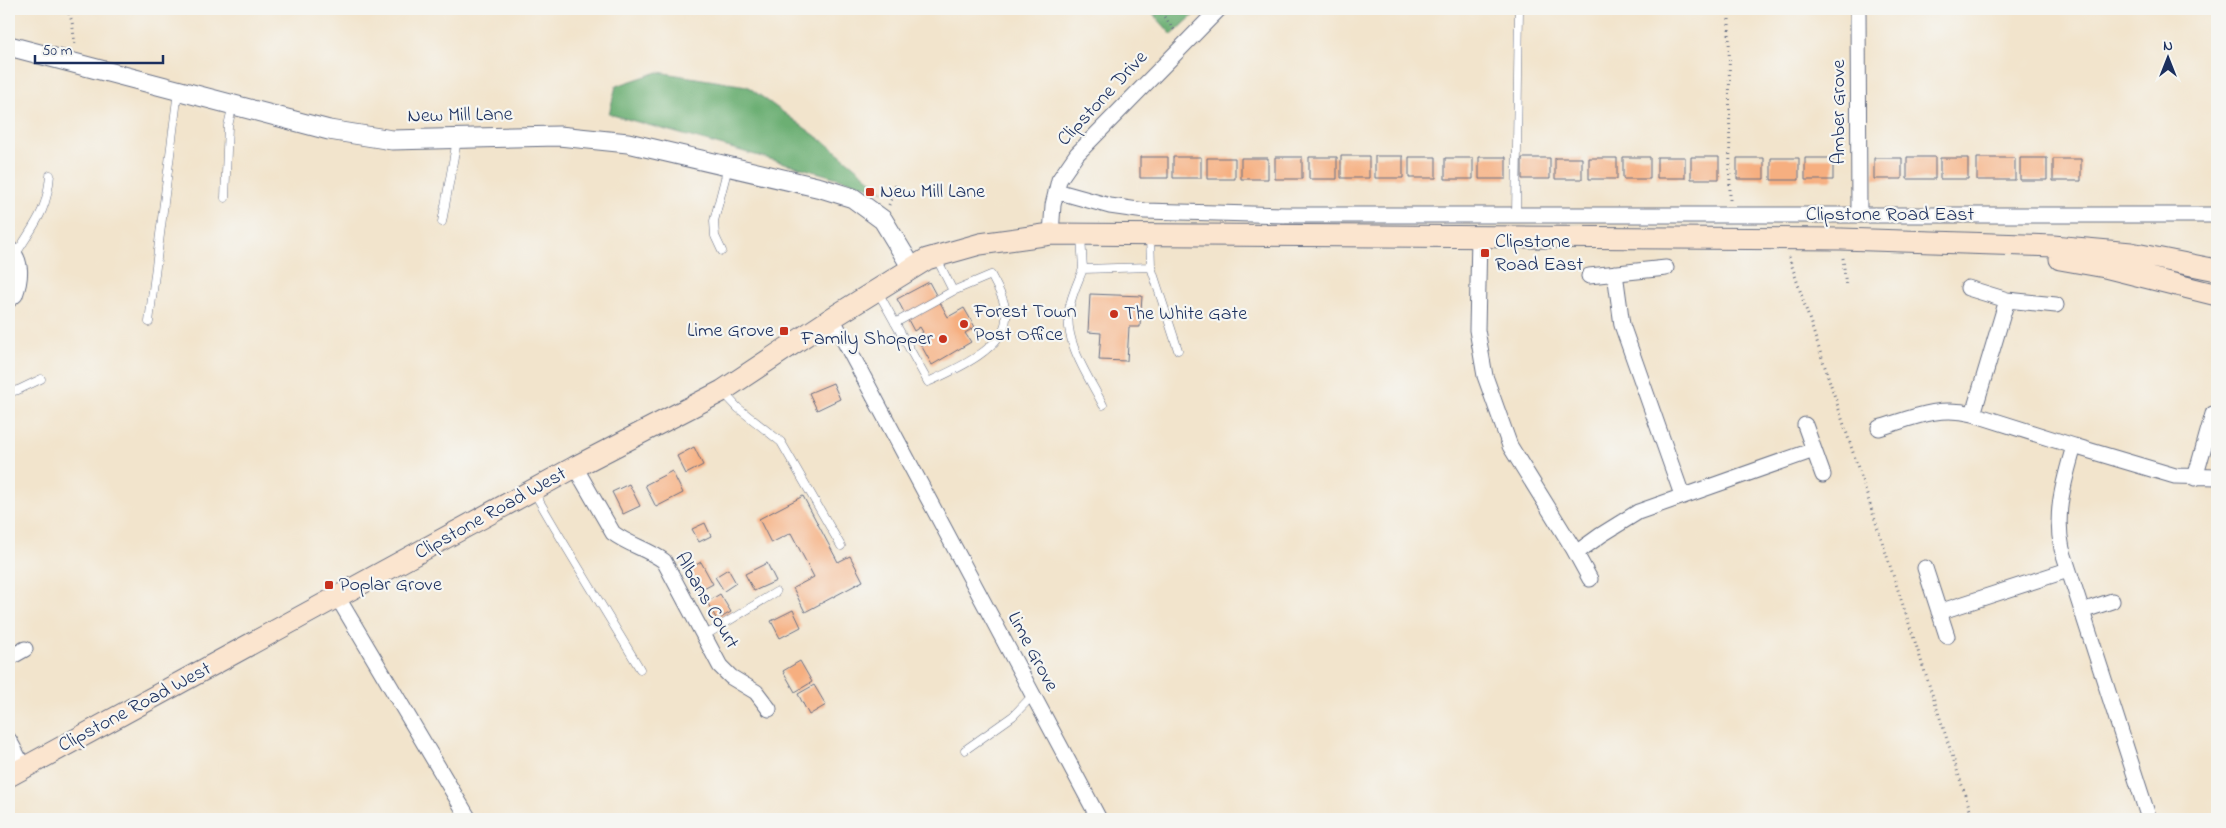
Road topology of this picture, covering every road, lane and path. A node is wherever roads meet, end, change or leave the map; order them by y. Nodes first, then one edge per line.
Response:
1 (66, 9) edge
2 (1158, 9) edge
3 (1219, 9) edge
4 (1518, 9) edge
5 (1729, 9) edge
6 (1858, 9) edge
7 (1185, 42) junction
8 (9, 46) edge
9 (78, 63) junction
10 (179, 89) junction
11 (233, 104) junction
12 (457, 140) junction
13 (728, 167) junction
14 (50, 175) dead end
15 (1056, 191) junction
16 (225, 198) dead end
17 (1516, 215) junction
18 (2217, 215) edge
19 (1730, 216) junction
20 (1859, 216) junction
21 (442, 222) dead end
22 (1051, 234) junction
23 (1080, 234) junction
24 (1150, 235) junction
25 (1479, 237) junction
26 (1784, 239) junction
27 (1841, 239) junction
28 (1986, 244) junction
29 (12, 251) edge
30 (722, 251) dead end
31 (936, 256) junction
32 (1150, 267) junction
33 (912, 268) junction
34 (1666, 268) dead end
35 (1083, 269) junction
36 (2217, 270) edge
37 (1615, 273) junction
38 (1589, 276) dead end
39 (1846, 287) dead end
40 (1968, 288) dead end
41 (877, 290) junction
42 (953, 291) junction
43 (2217, 294) edge
44 (9, 300) edge
45 (2007, 300) junction
46 (2056, 304) dead end
47 (832, 318) junction
48 (149, 322) dead end
49 (895, 323) junction
50 (1178, 350) dead end
51 (42, 379) dead end
52 (722, 391) junction
53 (9, 392) edge
54 (1104, 405) dead end
55 (1973, 414) junction
56 (2213, 414) dead end
57 (1805, 425) dead end
58 (1879, 428) dead end
59 (2074, 446) junction
60 (1814, 450) junction
61 (575, 467) junction
62 (1823, 475) dead end
63 (2217, 477) edge
64 (2195, 478) junction
65 (533, 491) junction
66 (1682, 495) junction
67 (841, 546) dead end
68 (1576, 553) junction
69 (1925, 568) dead end
70 (2068, 570) junction
71 (1590, 579) dead end
72 (776, 592) dead end
73 (338, 598) junction
74 (2112, 601) dead end
75 (2082, 611) junction
76 (1939, 612) junction
77 (704, 636) junction
78 (1947, 636) dead end
79 (25, 649) dead end
80 (9, 658) edge
81 (640, 669) dead end
82 (1033, 695) junction
83 (769, 709) dead end
84 (9, 740) edge
85 (965, 750) dead end
86 (16, 772) edge
87 (469, 819) edge
88 (1098, 819) edge
89 (1973, 819) edge
90 (2149, 819) edge

1 - 9 path
2 - 7 path
3 - 7 street, Clipstone Drive
4 - 17 lane
5 - 19 path
6 - 20 street, Amber Grove
7 - 15 street, Clipstone Drive
8 - 9 street, New Mill Lane
9 - 10 street, New Mill Lane
10 - 11 street, New Mill Lane
10 - 48 lane
11 - 12 street, New Mill Lane
11 - 16 lane
12 - 13 street, New Mill Lane
12 - 21 lane
13 - 30 lane
13 - 33 street, New Mill Lane
14 - 29 lane
15 - 17 street, Clipstone Road East
15 - 22 street, Clipstone Drive
17 - 19 street, Clipstone Road East
18 - 20 street, Clipstone Road East
19 - 20 street, Clipstone Road East
22 - 23 main road, Clipstone Road East
22 - 31 main road, Clipstone Road East
23 - 24 main road, Clipstone Road East
23 - 35 lane
24 - 25 main road, Clipstone Road East
24 - 32 lane
25 - 26 main road, Clipstone Road East
25 - 68 street
26 - 27 main road, Clipstone Road East
26 - 89 path
27 - 28 main road, Clipstone Road East
27 - 39 path
28 - 36 main road, Clipstone Road East
28 - 43 main road, Clipstone Road East
29 - 44 street
31 - 33 main road, Clipstone Road East
31 - 42 lane
32 - 35 lane
32 - 50 lane
33 - 41 main road, Clipstone Road West
34 - 37 street
35 - 54 lane
37 - 38 street
37 - 66 street
40 - 45 street
41 - 47 main road, Clipstone Road West
41 - 49 lane
42 - 49 lane
42 - 49 lane
45 - 46 street
45 - 55 street
47 - 52 main road, Clipstone Road West
47 - 82 street, Lime Grove
51 - 53 lane
52 - 61 main road, Clipstone Road West
52 - 67 lane
55 - 58 street
55 - 59 street
56 - 64 street
57 - 60 street
59 - 64 street
59 - 70 street
60 - 62 street
60 - 66 street
61 - 65 main road, Clipstone Road West
61 - 77 street, Albans Court
63 - 64 street
65 - 73 main road, Clipstone Road West
65 - 81 lane
66 - 68 street
68 - 71 street
69 - 76 street
70 - 75 street
70 - 76 street
72 - 77 lane
73 - 86 main road, Clipstone Road West
73 - 87 street
74 - 75 street
75 - 90 street
76 - 78 street
77 - 83 street, Albans Court
79 - 80 street
82 - 85 lane
82 - 88 street, Lime Grove
84 - 86 street

